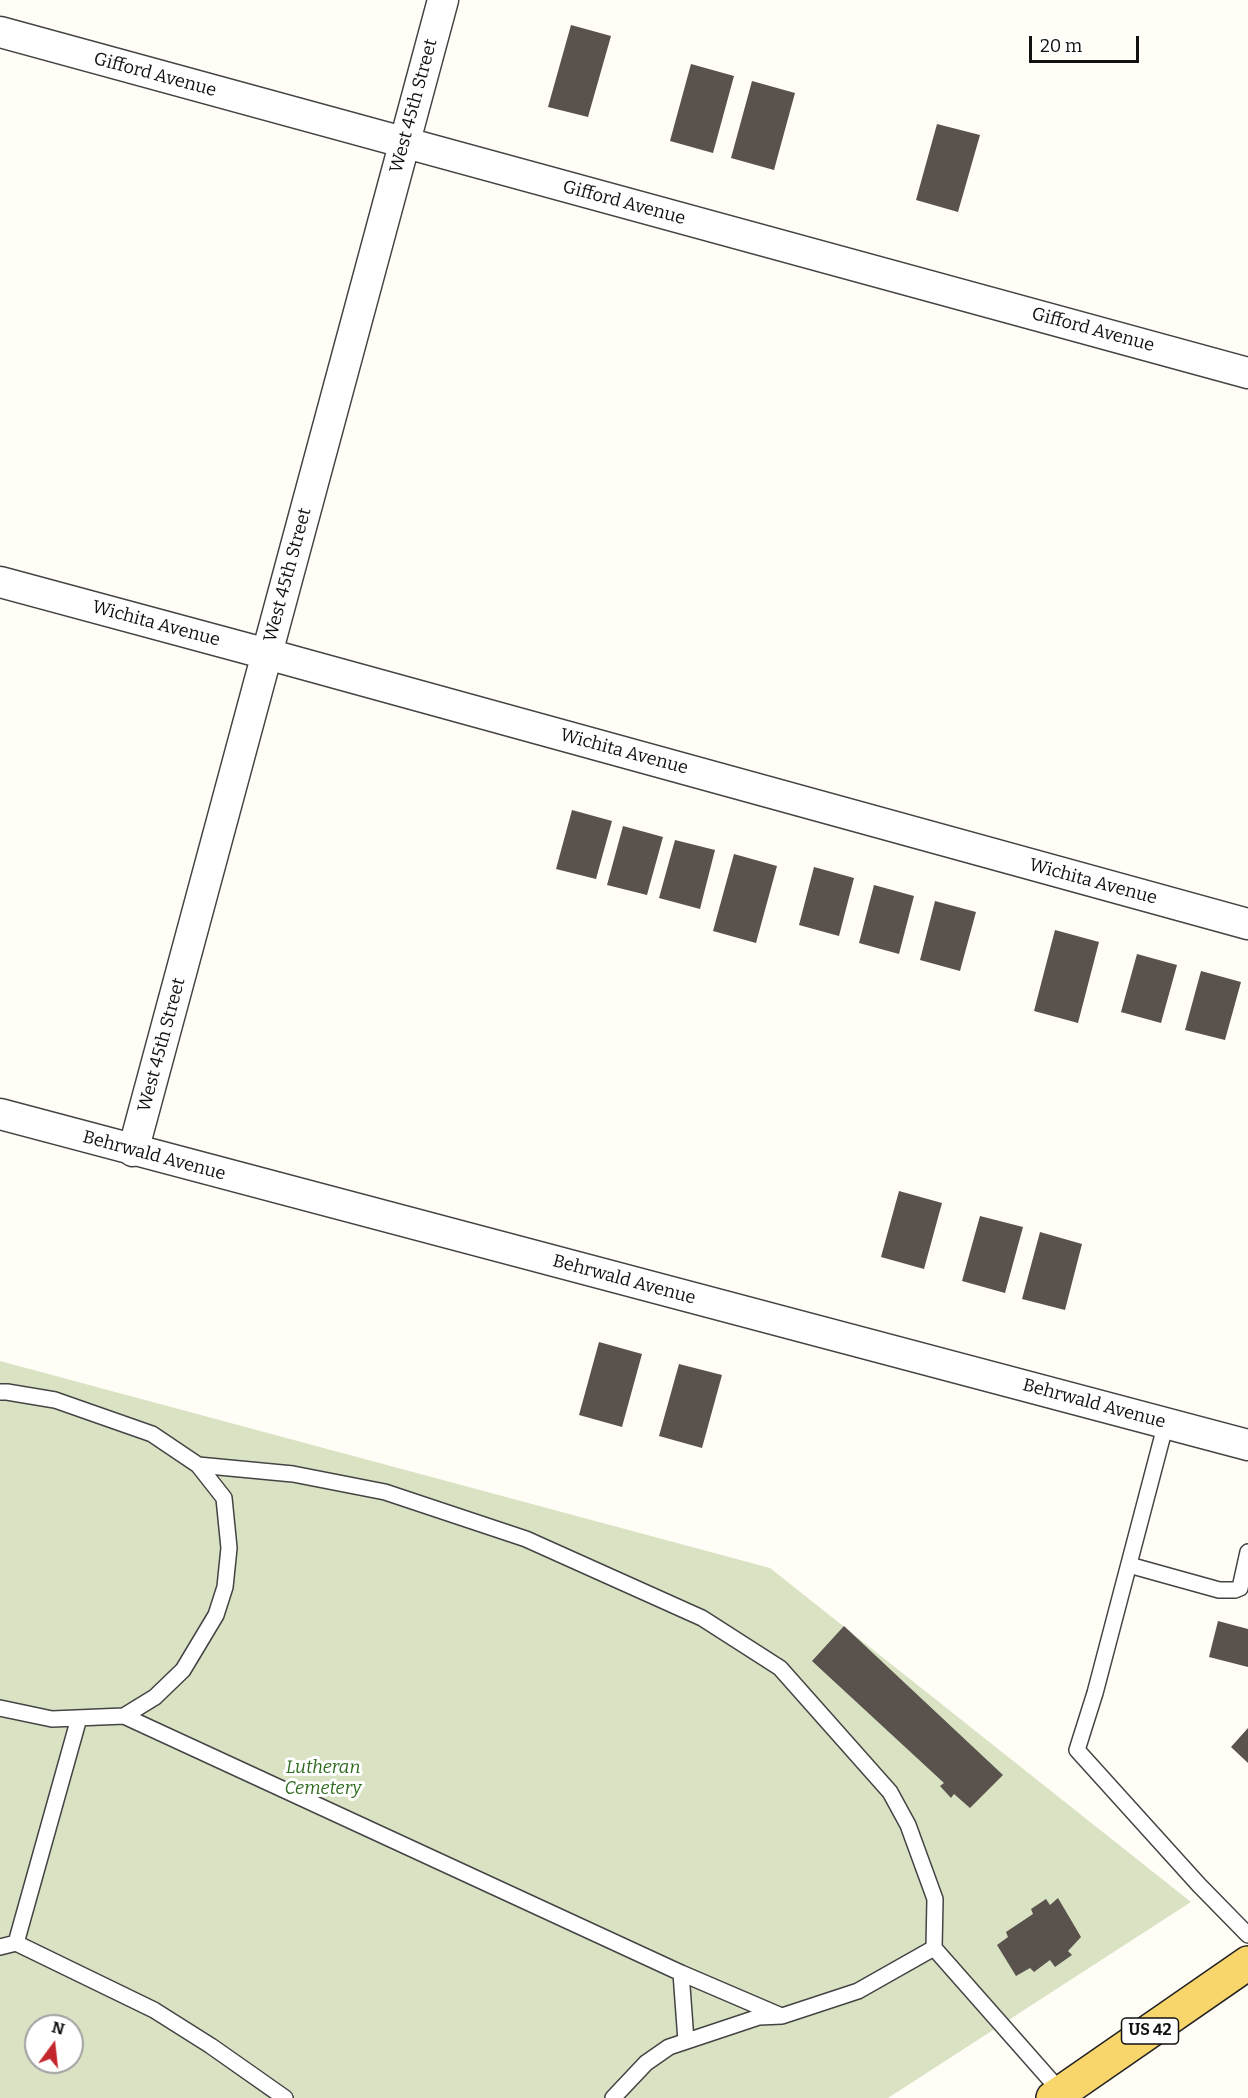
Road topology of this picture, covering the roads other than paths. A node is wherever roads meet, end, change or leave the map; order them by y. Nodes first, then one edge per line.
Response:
1 (443, 0) edge
2 (0, 32) edge
3 (404, 143) junction
4 (1248, 373) edge
5 (0, 582) edge
6 (267, 654) junction
7 (1248, 924) edge
8 (0, 1114) edge
9 (133, 1151) junction
10 (0, 1392) edge
11 (1166, 1423) junction
12 (1248, 1444) edge
13 (198, 1465) junction
14 (1248, 1552) edge
15 (1128, 1565) junction
16 (0, 1708) edge
17 (124, 1716) junction
18 (79, 1718) junction
19 (1248, 1935) edge
20 (16, 1943) junction
21 (0, 1947) edge
22 (934, 1948) junction
23 (1248, 1963) edge
24 (681, 1972) junction
25 (782, 2016) junction
26 (686, 2041) junction
27 (1057, 2095) edge
28 (285, 2098) edge
29 (613, 2098) edge

1 - 3 street, West 45th Street
2 - 3 street, Gifford Avenue
3 - 4 street, Gifford Avenue
3 - 6 street, West 45th Street
5 - 6 street, Wichita Avenue
6 - 7 street, Wichita Avenue
6 - 9 street, West 45th Street
8 - 9 street, Behrwald Avenue
9 - 11 street, Behrwald Avenue
10 - 13 lane
11 - 12 street, Behrwald Avenue
11 - 15 lane
13 - 17 lane
13 - 22 lane
14 - 15 lane
15 - 19 lane
16 - 18 lane
17 - 18 lane
17 - 24 lane
18 - 20 lane
20 - 21 lane
20 - 28 lane
22 - 25 lane
22 - 27 lane
23 - 27 main road, US 42
24 - 25 lane
24 - 26 lane
25 - 26 lane
26 - 29 lane

